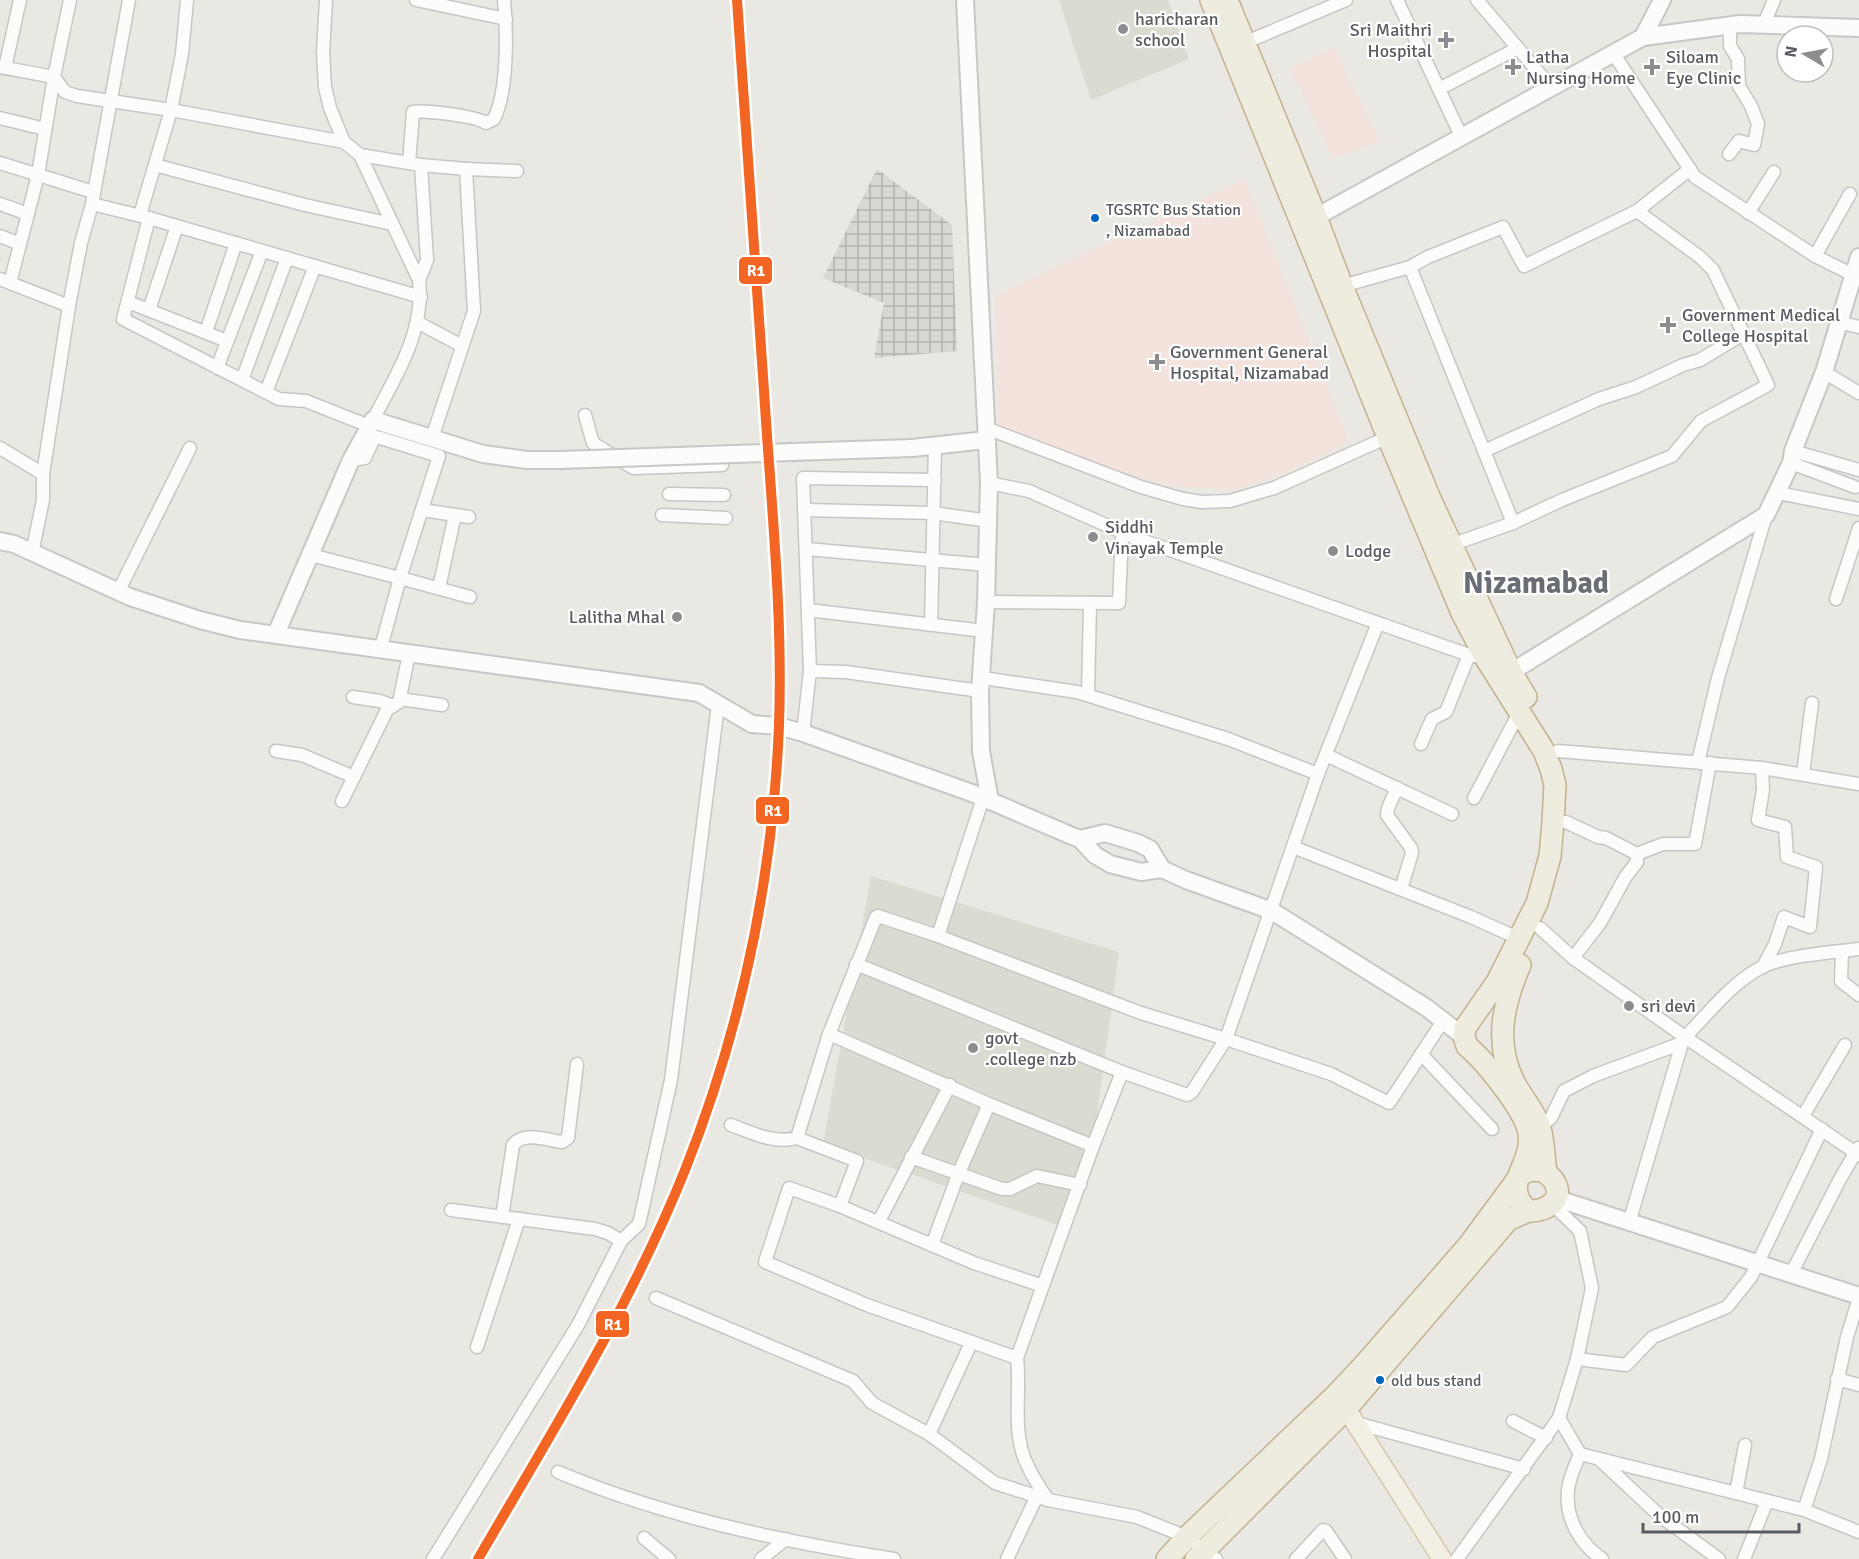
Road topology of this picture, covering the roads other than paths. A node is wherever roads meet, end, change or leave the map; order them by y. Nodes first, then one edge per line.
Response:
1 (20, 0) edge
2 (70, 0) edge
3 (129, 0) edge
4 (187, 0) edge
5 (326, 0) edge
6 (416, 0) edge
7 (504, 0) edge
8 (965, 0) edge
9 (1211, 0) edge
10 (1227, 0) edge
11 (1346, 0) edge
12 (1397, 0) edge
13 (1477, 0) edge
14 (1662, 0) edge
15 (1774, 0) edge
16 (506, 20) junction
17 (1764, 24) junction
18 (1730, 25) junction
19 (1859, 28) edge
20 (1643, 37) junction
21 (1244, 43) junction
22 (1518, 48) junction
23 (1613, 53) junction
24 (2, 67) edge
25 (54, 77) junction
26 (1551, 87) junction
27 (1439, 89) junction
28 (109, 102) junction
29 (171, 110) junction
30 (0, 118) edge
31 (45, 129) junction
32 (1461, 136) junction
33 (344, 142) junction
34 (1729, 154) dead end
35 (360, 155) junction
36 (0, 163) edge
37 (415, 164) junction
38 (155, 165) junction
39 (466, 169) junction
40 (1690, 169) junction
41 (517, 171) dead end
42 (1774, 172) dead end
43 (38, 175) junction
44 (1850, 194) dead end
45 (92, 198) junction
46 (0, 204) edge
47 (1637, 211) junction
48 (1748, 213) junction
49 (28, 214) junction
50 (145, 217) junction
51 (1316, 217) junction
52 (392, 224) junction
53 (177, 226) junction
54 (0, 236) edge
55 (236, 243) junction
56 (20, 244) junction
57 (262, 251) junction
58 (1815, 256) junction
59 (1859, 257) edge
60 (287, 258) junction
61 (315, 266) junction
62 (1410, 267) junction
63 (1856, 277) edge
64 (419, 280) junction
65 (5, 281) edge
66 (1342, 286) junction
67 (421, 297) junction
68 (128, 302) junction
69 (69, 306) junction
70 (149, 310) junction
71 (417, 322) junction
72 (1838, 322) junction
73 (1859, 327) edge
74 (206, 332) junction
75 (1743, 334) junction
76 (227, 341) junction
77 (462, 346) junction
78 (217, 368) junction
79 (1824, 372) junction
80 (242, 380) junction
81 (266, 392) junction
82 (1859, 393) edge
83 (585, 416) dead end
84 (371, 423) junction
85 (986, 434) junction
86 (1388, 437) junction
87 (432, 438) junction
88 (935, 446) junction
89 (0, 448) edge
90 (190, 448) dead end
91 (1484, 451) junction
92 (1792, 457) junction
93 (351, 460) junction
94 (722, 465) dead end
95 (1859, 470) edge
96 (43, 474) junction
97 (935, 480) junction
98 (989, 483) junction
99 (1855, 487) junction
100 (1778, 493) junction
101 (669, 494) dead end
102 (724, 495) dead end
103 (1855, 508) edge
104 (422, 510) junction
105 (805, 510) junction
106 (933, 513) junction
107 (1766, 514) junction
108 (455, 515) junction
109 (662, 515) dead end
110 (469, 517) dead end
111 (726, 518) dead end
112 (989, 521) junction
113 (1513, 523) junction
114 (1859, 528) edge
115 (1122, 533) junction
116 (7, 542) edge
117 (1451, 545) junction
118 (807, 549) junction
119 (32, 553) junction
120 (312, 555) junction
121 (932, 560) junction
122 (987, 565) junction
123 (400, 578) junction
124 (439, 588) junction
125 (118, 592) junction
126 (470, 597) dead end
127 (1836, 599) dead end
128 (986, 602) junction
129 (1089, 603) junction
130 (808, 610) junction
131 (1378, 623) junction
132 (931, 625) junction
133 (984, 631) junction
134 (276, 634) junction
135 (380, 651) junction
136 (409, 654) junction
137 (1494, 664) junction
138 (810, 671) junction
139 (981, 684) junction
140 (1088, 695) junction
141 (353, 697) dead end
142 (397, 703) junction
143 (1812, 703) dead end
144 (442, 705) dead end
145 (718, 705) junction
146 (1520, 711) junction
147 (803, 733) junction
148 (1421, 744) dead end
149 (276, 751) dead end
150 (1558, 751) junction
151 (1326, 754) junction
152 (1704, 762) junction
153 (1762, 768) junction
154 (1318, 774) junction
155 (1803, 774) junction
156 (354, 777) junction
157 (1859, 784) edge
158 (1397, 788) junction
159 (1474, 798) dead end
160 (986, 800) junction
161 (342, 801) dead end
162 (1452, 814) dead end
163 (1566, 822) junction
164 (1080, 839) junction
165 (1293, 847) junction
166 (1637, 854) junction
167 (1162, 869) junction
168 (1401, 889) junction
169 (1272, 911) junction
170 (1540, 928) junction
171 (938, 936) junction
172 (1520, 939) junction
173 (1859, 949) edge
174 (1842, 951) junction
175 (1573, 958) junction
176 (856, 964) junction
177 (1763, 967) junction
178 (1859, 995) edge
179 (1473, 1018) junction
180 (1443, 1021) junction
181 (829, 1034) junction
182 (1501, 1037) junction
183 (1226, 1038) junction
184 (1683, 1040) junction
185 (1469, 1045) junction
186 (1845, 1045) dead end
187 (1421, 1054) junction
188 (578, 1064) dead end
189 (1122, 1072) junction
190 (950, 1085) junction
191 (989, 1104) junction
192 (1803, 1116) junction
193 (731, 1125) dead end
194 (1492, 1129) dead end
195 (1822, 1129) junction
196 (1534, 1130) junction
197 (797, 1138) junction
198 (1093, 1146) junction
199 (1858, 1152) edge
200 (911, 1156) junction
201 (1546, 1173) junction
202 (958, 1175) junction
203 (1519, 1178) junction
204 (1080, 1185) junction
205 (1554, 1201) junction
206 (840, 1206) junction
207 (451, 1210) dead end
208 (1528, 1211) junction
209 (502, 1217) junction
210 (519, 1220) junction
211 (879, 1221) junction
212 (1629, 1223) junction
213 (621, 1241) junction
214 (932, 1245) junction
215 (1757, 1264) junction
216 (1791, 1274) junction
217 (1044, 1286) junction
218 (1859, 1297) edge
219 (656, 1298) dead end
220 (971, 1342) junction
221 (477, 1347) dead end
222 (1017, 1358) junction
223 (1577, 1359) junction
224 (1837, 1379) junction
225 (1859, 1385) edge
226 (1346, 1408) junction
227 (1559, 1418) junction
228 (1513, 1420) dead end
229 (929, 1434) junction
230 (1546, 1438) junction
231 (1745, 1445) dead end
232 (1580, 1454) junction
233 (1598, 1458) junction
234 (1524, 1469) junction
235 (558, 1472) dead end
236 (1736, 1492) junction
237 (1043, 1498) junction
238 (1767, 1501) junction
239 (1804, 1510) junction
240 (1859, 1532) edge
241 (1187, 1537) junction
242 (644, 1538) dead end
243 (786, 1539) junction
244 (1589, 1548) junction
245 (1206, 1556) edge
246 (433, 1559) edge
247 (669, 1559) edge
248 (761, 1559) edge
249 (894, 1559) edge
250 (1007, 1559) edge
251 (1167, 1559) edge
252 (1296, 1559) edge
253 (1345, 1559) edge
254 (1442, 1559) edge
255 (1457, 1559) edge
256 (1582, 1559) edge
257 (1602, 1559) edge
258 (1719, 1559) edge
259 (1744, 1559) edge

1 - 24 street
2 - 25 street
3 - 28 street
4 - 29 street
5 - 33 street
6 - 16 street
7 - 16 street
8 - 85 main road
9 - 86 highway
10 - 21 highway
11 - 21 street
12 - 27 street
13 - 22 street
14 - 20 main road
15 - 17 street
16 - 37 street
17 - 18 main road
17 - 19 main road
18 - 20 main road
18 - 34 street
20 - 23 main road
21 - 51 highway
22 - 26 street
22 - 27 street
23 - 26 main road
23 - 40 street
24 - 25 street
25 - 28 street
25 - 31 street
26 - 32 main road
27 - 32 street
28 - 29 street
28 - 45 street
29 - 33 street
29 - 38 street
30 - 31 street
31 - 43 street
32 - 51 main road
33 - 35 street
35 - 37 street
35 - 52 street
36 - 43 street
37 - 39 street
37 - 64 street
38 - 50 street
38 - 52 street
39 - 41 street
39 - 77 street
40 - 47 street
40 - 48 street
42 - 48 street
43 - 45 street
43 - 49 street
44 - 58 street
45 - 50 street
45 - 69 street
46 - 49 street
47 - 62 street
47 - 75 street
48 - 58 street
49 - 56 street
50 - 53 street
50 - 68 street
51 - 66 highway
52 - 64 street
53 - 55 street
53 - 70 street
54 - 56 street
55 - 57 street
55 - 74 street
56 - 65 street
57 - 60 street
57 - 76 street
58 - 63 street
59 - 63 main road
60 - 61 street
60 - 80 street
61 - 67 street
61 - 81 street
62 - 66 street
62 - 91 street
63 - 72 main road
64 - 67 street
65 - 69 street
66 - 117 highway
67 - 71 street
68 - 70 street
68 - 78 street
69 - 96 street
70 - 74 street
71 - 77 street
71 - 84 street
72 - 73 street
72 - 79 main road
74 - 76 street
75 - 91 street
75 - 113 street
76 - 78 street
77 - 87 street
78 - 80 street
79 - 82 street
79 - 92 main road
80 - 81 street
81 - 84 street
83 - 94 street
84 - 87 main road
84 - 93 main road
85 - 86 street
85 - 88 main road
85 - 98 main road
86 - 137 highway
87 - 88 main road, bridge
88 - 97 street
89 - 96 street
90 - 125 street
91 - 113 street
92 - 95 street
92 - 99 street
92 - 100 main road
93 - 104 street
93 - 120 main road
95 - 99 street
96 - 119 street
97 - 105 street
97 - 106 street
98 - 112 main road
98 - 115 street
99 - 103 street
100 - 103 street
100 - 107 main road
101 - 102 street
104 - 108 street
104 - 123 street
105 - 106 street
105 - 118 street
106 - 112 street
106 - 121 street
107 - 137 main road
107 - 152 street
108 - 110 street
108 - 124 street
109 - 111 street
112 - 122 main road
113 - 117 street
114 - 127 street
115 - 129 street
115 - 131 street
116 - 119 main road
117 - 137 highway
118 - 121 street
118 - 130 street
119 - 125 main road
120 - 123 street
120 - 134 main road
121 - 122 street
121 - 132 street
122 - 128 main road
123 - 124 street
123 - 135 street
124 - 126 street
125 - 134 main road
128 - 129 street
128 - 133 main road
129 - 140 street
130 - 132 street
130 - 138 street
131 - 137 street
131 - 151 street
132 - 133 street
133 - 139 main road
134 - 135 main road
135 - 136 main road
136 - 142 street
136 - 145 main road
137 - 146 highway
137 - 148 street
137 - 150 highway
138 - 139 street
138 - 147 street
139 - 140 street
139 - 160 main road
140 - 154 street
141 - 142 street
142 - 144 street
142 - 156 street
143 - 155 street
145 - 147 main road
145 - 213 street
146 - 159 street
146 - 172 highway
147 - 160 main road
149 - 156 street
150 - 152 street
150 - 163 highway
151 - 154 street
151 - 158 street
152 - 153 street
152 - 166 street
153 - 155 street
153 - 177 street
154 - 165 street
155 - 157 street
156 - 161 street
158 - 162 street
158 - 168 street
160 - 164 main road
160 - 171 street
163 - 166 street
163 - 170 highway
164 - 167 main road
164 - 167 main road
165 - 168 street
165 - 169 street
166 - 175 street
167 - 169 main road
168 - 172 street
169 - 180 main road
169 - 183 street
170 - 175 street
170 - 182 highway
171 - 176 street
171 - 183 street
172 - 179 highway
173 - 174 street
174 - 177 street
174 - 178 street
175 - 184 street
176 - 181 street
176 - 189 street
177 - 184 street
179 - 182 highway
179 - 185 highway
180 - 185 main road
180 - 187 street
181 - 190 street
181 - 197 street
182 - 185 highway
182 - 196 highway
183 - 187 street
183 - 189 street
184 - 192 street
184 - 196 street
184 - 212 street
185 - 196 highway
186 - 192 street
187 - 194 street
188 - 209 street
189 - 198 street
190 - 191 street
190 - 200 street
191 - 198 street
191 - 202 street
192 - 195 street
193 - 197 street
195 - 199 street
195 - 215 street
196 - 201 highway
196 - 203 highway
197 - 206 street
198 - 204 street
199 - 216 street
200 - 202 street
200 - 211 street
201 - 203 highway
201 - 205 highway
202 - 204 street
202 - 214 street
203 - 208 highway
203 - 226 highway
204 - 217 street
205 - 208 highway
205 - 212 main road
205 - 223 street
206 - 211 street
206 - 220 street
207 - 209 street
208 - 226 highway
209 - 210 street
210 - 213 street
210 - 221 street
211 - 214 street
212 - 215 main road
213 - 246 street
214 - 217 street
215 - 216 main road
215 - 223 street
216 - 218 main road
217 - 222 street
218 - 224 street
219 - 229 street
220 - 222 street
220 - 229 street
222 - 237 street
223 - 227 street
224 - 225 street
224 - 239 street
226 - 234 street
226 - 241 highway
226 - 245 highway
226 - 254 main road
227 - 230 street
227 - 232 street
228 - 230 street
229 - 237 street
230 - 234 street
231 - 236 street
232 - 233 street
232 - 244 street
233 - 236 street
233 - 258 street
234 - 255 street
235 - 243 street
236 - 238 street
237 - 241 street
237 - 250 street
238 - 239 street
238 - 259 street
239 - 240 street
241 - 245 street
241 - 251 highway
242 - 247 street
243 - 248 street
243 - 249 street
244 - 256 street
244 - 257 street
252 - 253 street

